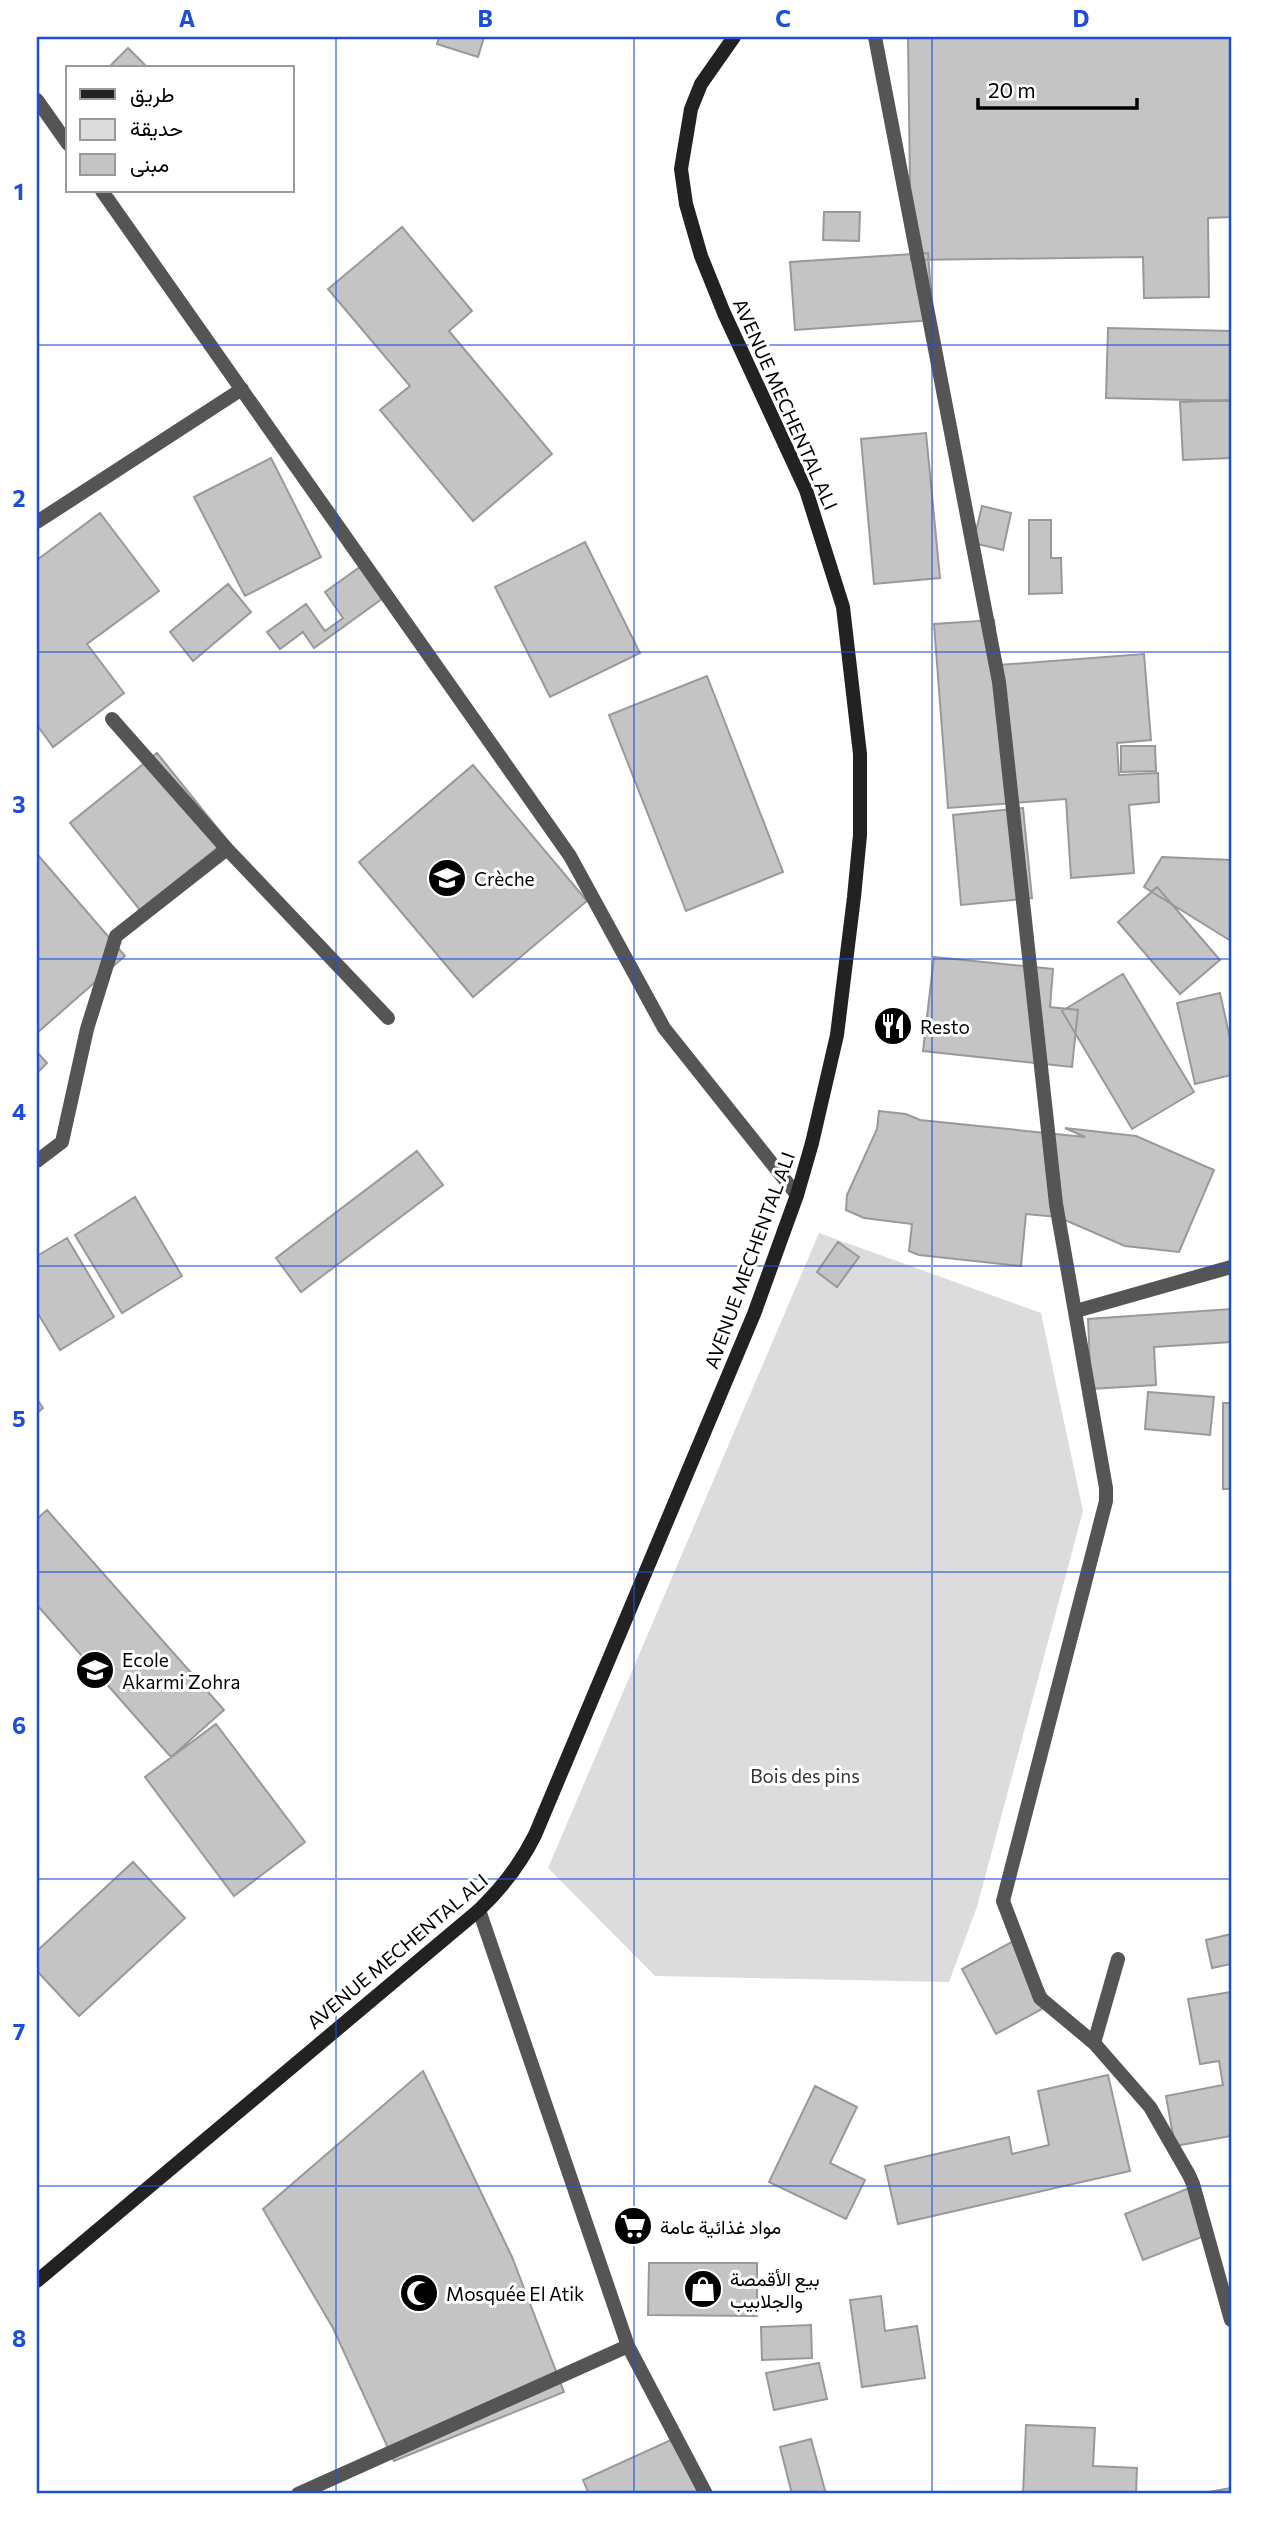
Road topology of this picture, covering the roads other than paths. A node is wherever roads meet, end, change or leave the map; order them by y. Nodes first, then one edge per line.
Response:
1 (734, 37) edge
2 (874, 37) edge
3 (37, 100) edge
4 (66, 141) edge
5 (103, 192) edge
6 (242, 389) junction
7 (37, 522) edge
8 (112, 719) dead end
9 (227, 849) junction
10 (388, 1018) dead end
11 (37, 1161) edge
12 (796, 1195) junction
13 (1231, 1267) edge
14 (1076, 1311) junction
15 (478, 1910) junction
16 (1118, 1959) dead end
17 (1094, 2043) junction
18 (37, 2281) edge
19 (1231, 2320) edge
20 (628, 2346) junction
21 (298, 2494) edge
22 (706, 2494) edge

1 - 12 main road, AVENUE MECHENTAL ALI
2 - 14 street
3 - 4 street
5 - 6 street
6 - 7 street
6 - 12 street
8 - 9 street
9 - 10 street
9 - 11 street
12 - 15 main road, AVENUE MECHENTAL ALI
13 - 14 street
14 - 17 street
15 - 18 main road, AVENUE MECHENTAL ALI
15 - 20 street
16 - 17 street
17 - 19 street
20 - 21 street
20 - 22 street

